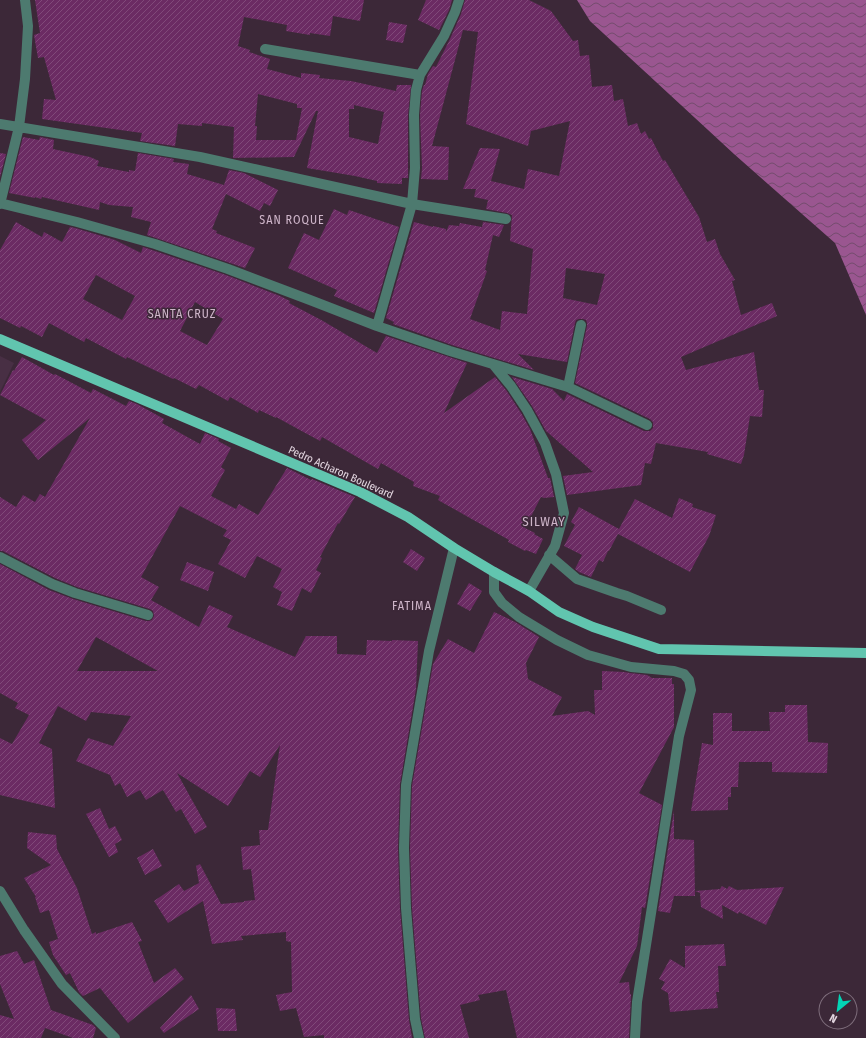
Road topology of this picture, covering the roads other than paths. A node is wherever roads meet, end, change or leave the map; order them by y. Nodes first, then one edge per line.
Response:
1 (24, 0) edge
2 (459, 0) edge
3 (265, 49) dead end
4 (420, 76) junction
5 (0, 124) edge
6 (19, 127) junction
7 (0, 204) edge
8 (412, 204) junction
9 (506, 219) dead end
10 (581, 325) dead end
11 (377, 326) junction
12 (0, 339) edge
13 (493, 364) junction
14 (568, 387) junction
15 (646, 424) dead end
16 (454, 548) junction
17 (549, 555) junction
18 (0, 557) edge
19 (494, 572) junction
20 (528, 591) junction
21 (661, 610) dead end
22 (148, 615) dead end
23 (866, 652) edge
24 (0, 891) edge
25 (115, 1038) edge
26 (419, 1038) edge
27 (635, 1038) edge

1 - 6 street
2 - 4 street
3 - 4 street
4 - 8 street
5 - 6 street
6 - 7 street
6 - 8 street
7 - 11 street
8 - 9 street
8 - 11 street
10 - 14 street
11 - 13 street
12 - 16 main road, Pedro Acharon Boulevard
13 - 14 street
13 - 17 street
14 - 15 street
16 - 19 main road, Pedro Acharon Boulevard
16 - 26 street
17 - 20 street
17 - 21 street
18 - 22 street
19 - 20 main road, Pedro Acharon Boulevard
19 - 27 street
20 - 23 main road, Pedro Acharon Boulevard
24 - 25 street

